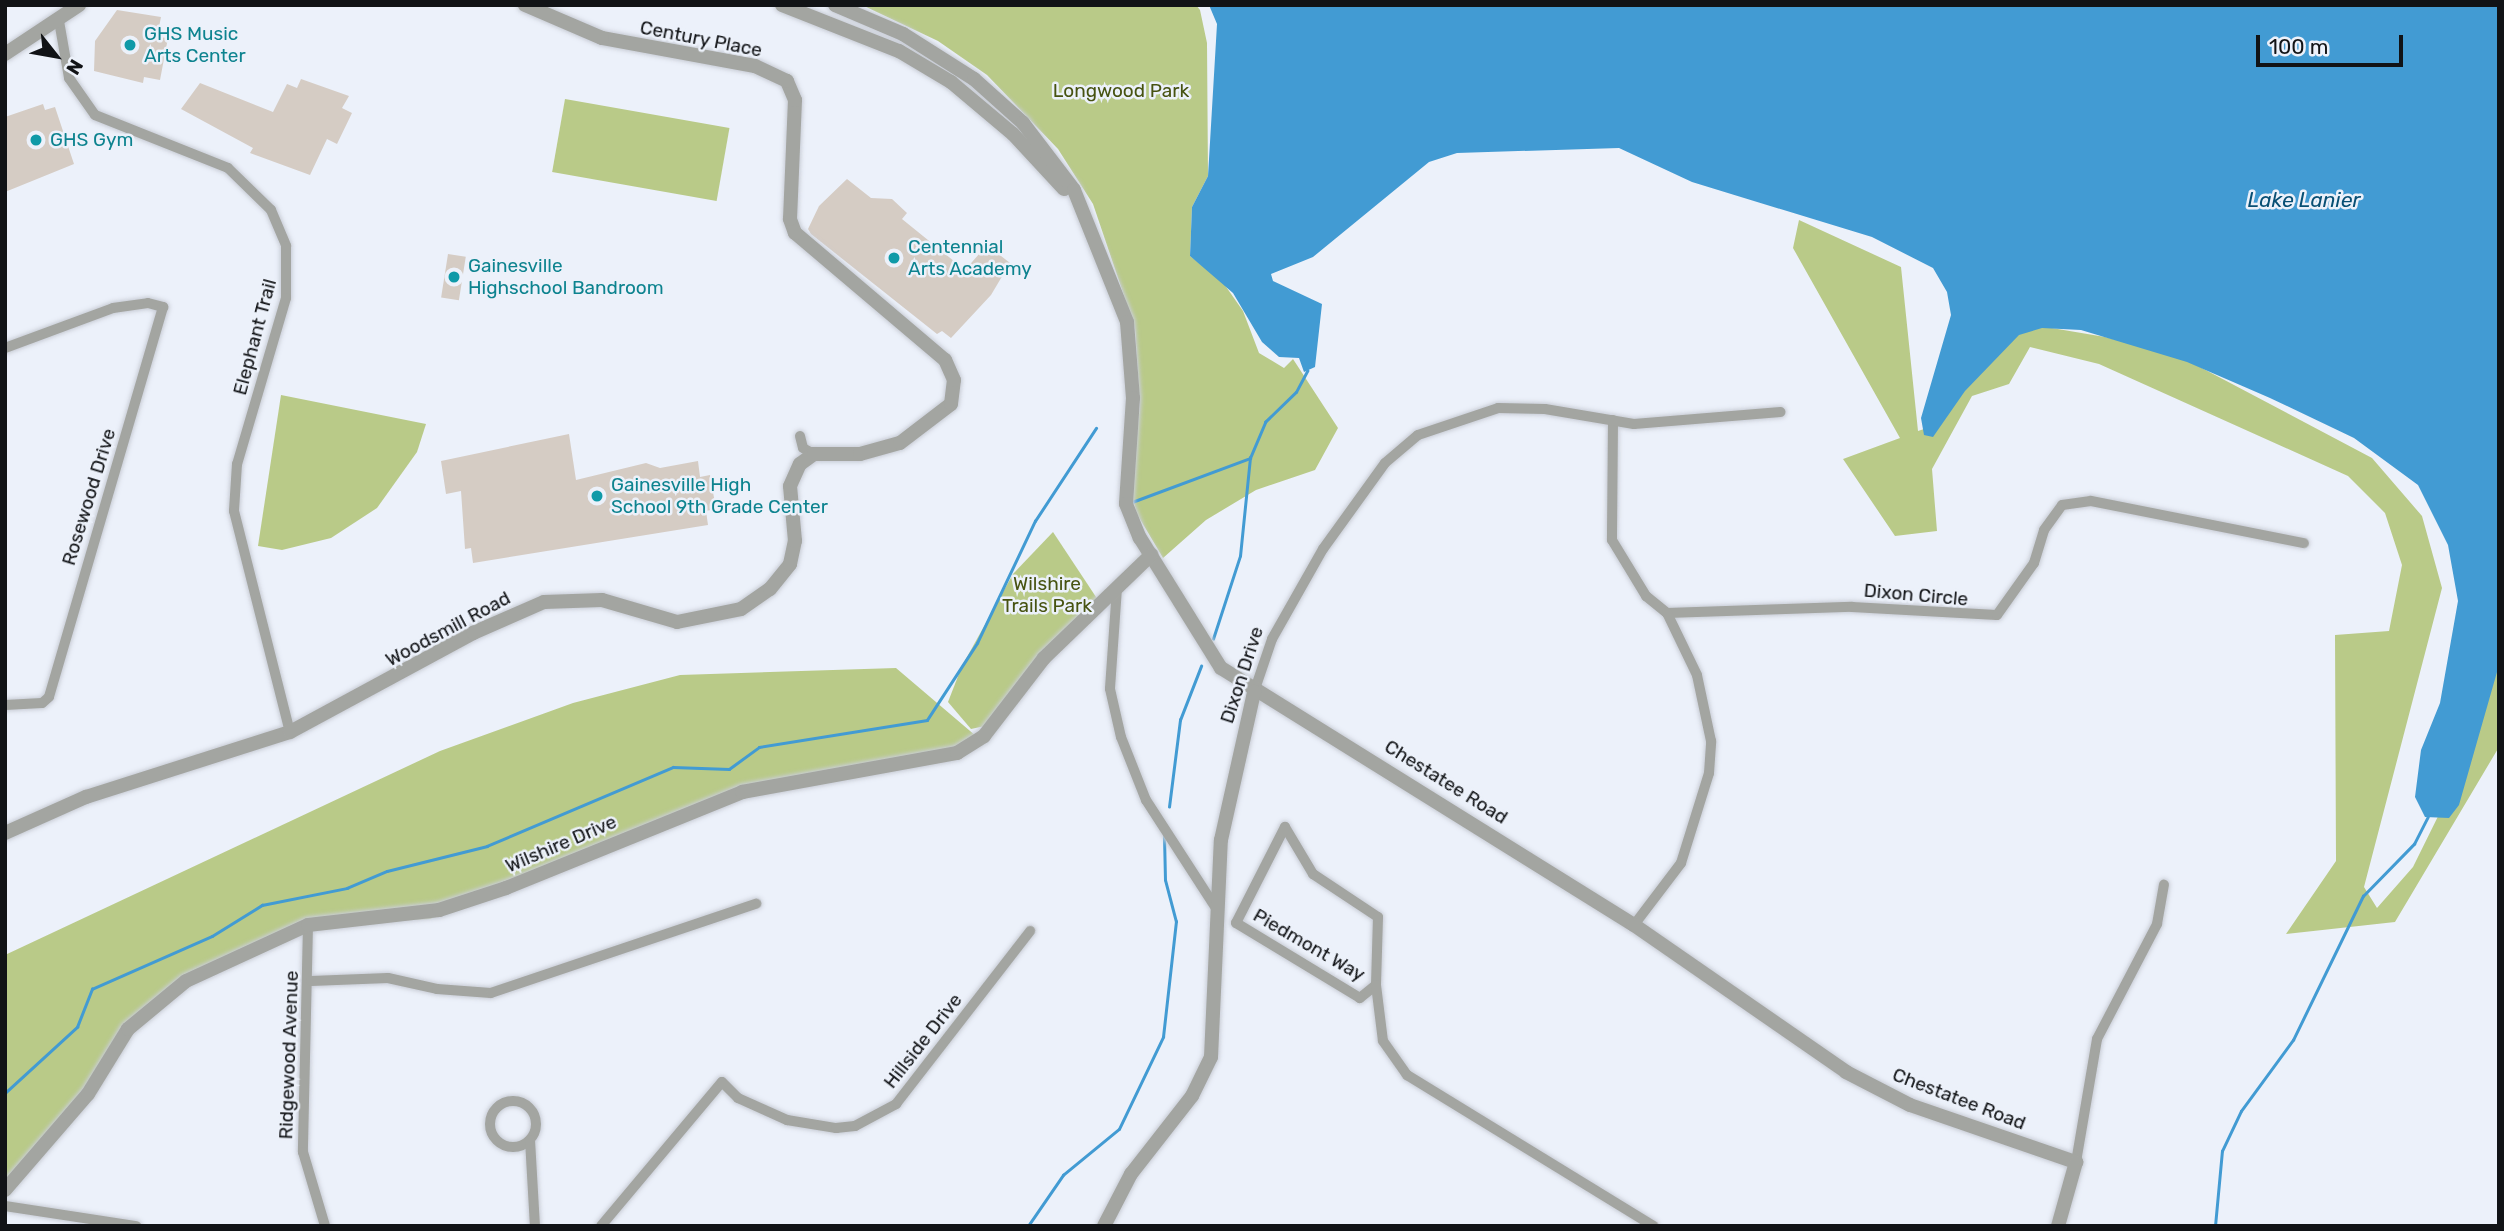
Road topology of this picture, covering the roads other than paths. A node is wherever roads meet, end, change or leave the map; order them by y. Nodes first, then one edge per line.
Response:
1 (79, 5) edge
2 (525, 5) edge
3 (560, 5) edge
4 (782, 5) edge
5 (835, 5) edge
6 (555, 20) junction
7 (59, 21) junction
8 (5, 54) edge
9 (1086, 214) junction
10 (5, 348) edge
11 (1781, 412) dead end
12 (1613, 420) junction
13 (800, 436) dead end
14 (814, 454) junction
15 (2304, 543) dead end
16 (1151, 555) junction
17 (1117, 588) junction
18 (1667, 613) junction
19 (1254, 692) junction
20 (5, 705) edge
21 (290, 732) junction
22 (5, 833) edge
23 (2164, 885) dead end
24 (756, 904) dead end
25 (1216, 908) junction
26 (308, 925) junction
27 (1634, 925) junction
28 (1030, 931) dead end
29 (311, 981) junction
30 (1376, 985) junction
31 (530, 1140) junction
32 (2076, 1162) junction
33 (5, 1190) edge
34 (5, 1206) edge
35 (95, 1221) edge
36 (136, 1226) edge
37 (325, 1226) edge
38 (535, 1226) edge
39 (601, 1226) edge
40 (1104, 1226) edge
41 (1653, 1226) edge
42 (2058, 1226) edge

1 - 7 street
2 - 6 street, Century Place
3 - 6 street
4 - 9 street
5 - 9 street
6 - 14 street, Century Place
7 - 8 street
7 - 21 street, Elephant Trail
9 - 16 street, Chestatee Road
10 - 20 street, Rosewood Drive
11 - 12 street, Dixon Drive
12 - 18 street
12 - 19 street, Dixon Drive
13 - 14 street
14 - 21 street, Woodsmill Road
15 - 18 street, Dixon Circle
16 - 17 street, Wilshire Drive
16 - 19 street, Chestatee Road
17 - 25 street
17 - 26 street, Wilshire Drive
18 - 27 street
19 - 25 street, Dixon Drive
19 - 27 street, Chestatee Road
21 - 22 street, Woodsmill Road
23 - 32 street
24 - 29 street
25 - 40 street, Dixon Drive
26 - 29 street, Ridgewood Avenue
26 - 33 street, Wilshire Drive
27 - 32 street, Chestatee Road
28 - 39 street, Hillside Drive
29 - 37 street, Ridgewood Avenue
30 - 30 street, Piedmont Way
30 - 41 street, Piedmont Way
31 - 31 street
31 - 38 street
32 - 42 street
34 - 35 street
35 - 36 street

